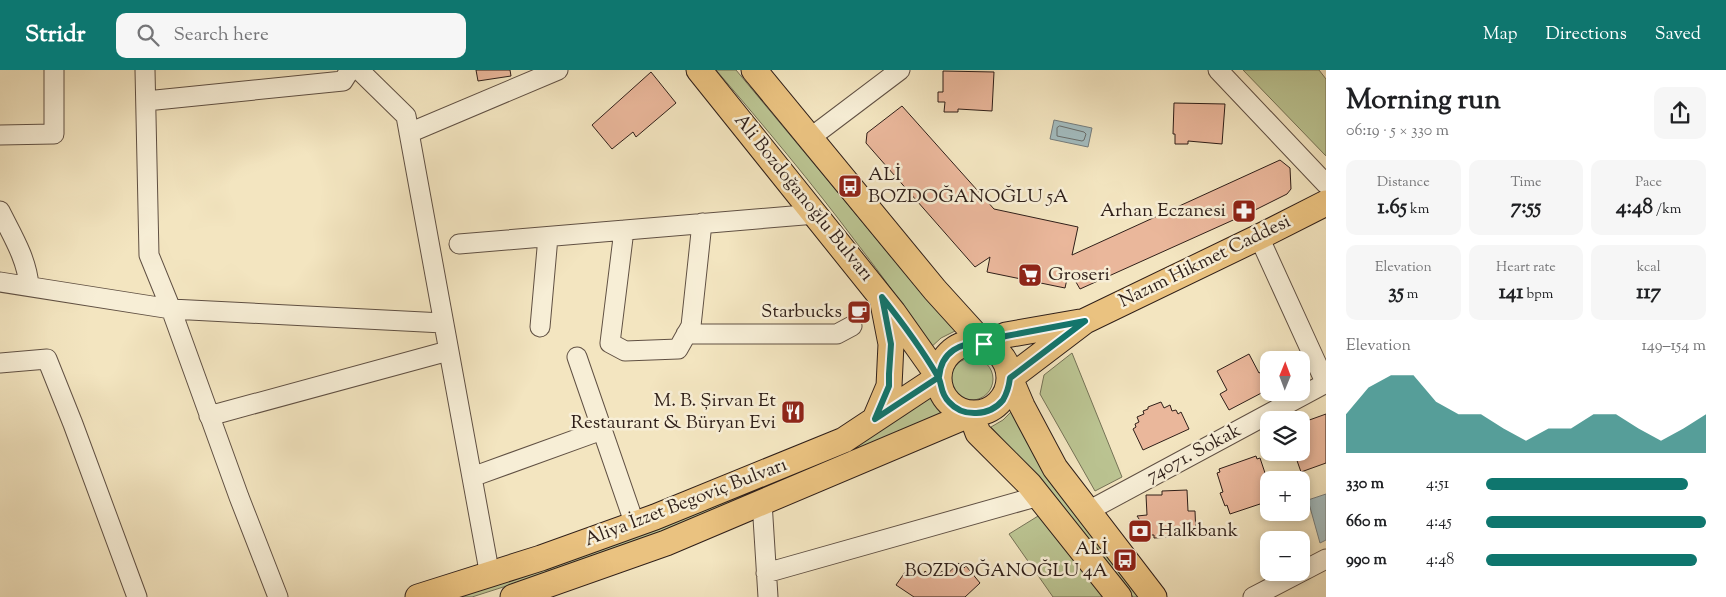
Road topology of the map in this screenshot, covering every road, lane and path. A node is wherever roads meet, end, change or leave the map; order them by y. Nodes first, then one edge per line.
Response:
1 (54, 70) edge
2 (146, 70) edge
3 (350, 70) edge
4 (359, 70) edge
5 (558, 70) edge
6 (699, 70) edge
7 (754, 70) edge
8 (900, 70) edge
9 (1218, 70) edge
10 (146, 101) junction
11 (409, 133) junction
12 (0, 135) edge
13 (810, 138) junction
14 (1326, 184) edge
15 (1326, 203) edge
16 (0, 211) edge
17 (816, 214) junction
18 (702, 223) junction
19 (624, 230) junction
20 (548, 236) junction
21 (1259, 237) junction
22 (459, 244) dead end
23 (0, 282) edge
24 (29, 286) junction
25 (882, 297) junction
26 (171, 309) junction
27 (1085, 321) junction
28 (443, 323) junction
29 (852, 326) dead end
30 (540, 327) dead end
31 (686, 334) junction
32 (984, 344) junction
33 (448, 351) junction
34 (577, 357) dead end
35 (0, 363) edge
36 (939, 377) junction
37 (1010, 378) junction
38 (1326, 383) edge
39 (971, 414) junction
40 (209, 416) junction
41 (875, 419) junction
42 (602, 430) junction
43 (472, 477) junction
44 (1039, 496) junction
45 (762, 502) junction
46 (1088, 511) junction
47 (635, 525) junction
48 (1326, 560) edge
49 (1310, 568) edge
50 (766, 573) junction
51 (490, 576) junction
52 (1284, 581) edge
53 (137, 597) edge
54 (278, 597) edge
55 (418, 597) edge
56 (513, 597) edge
57 (768, 597) edge
58 (1118, 597) edge
59 (1154, 597) edge
60 (1253, 597) edge

1 - 12 street
2 - 10 street
3 - 10 street
4 - 11 street
5 - 11 street
6 - 17 main road, Ali Bozdoğanoğlu Bulvarı
7 - 13 main road
8 - 13 street
9 - 14 street
10 - 26 street
11 - 28 street
13 - 32 main road
15 - 21 main road, Nazım Hikmet Caddesi
16 - 24 street
17 - 18 street
17 - 25 main road, Ali Bozdoğanoğlu Bulvarı
18 - 19 street
18 - 31 street
19 - 20 street
19 - 31 street
20 - 22 street
20 - 30 street
21 - 27 main road, Nazım Hikmet Caddesi
21 - 38 street
23 - 24 street
24 - 26 street
25 - 36 main road, Ali Bozdoğanoğlu Bulvarı
25 - 41 main road
26 - 28 street
26 - 40 street
27 - 32 main road
27 - 37 main road
28 - 33 street
29 - 31 street
32 - 36 main road
32 - 37 main road
33 - 40 street
33 - 43 street
34 - 42 street
35 - 53 street
36 - 39 main road
36 - 41 main road, Aliya İzzet Begoviç Bulvarı
37 - 39 main road
37 - 46 main road
38 - 46 street, 74071. Sokak
39 - 44 main road
39 - 45 main road, Aliya İzzet Begoviç Bulvarı
40 - 54 street
41 - 47 main road, Aliya İzzet Begoviç Bulvarı
42 - 43 street
42 - 47 street
43 - 51 street
44 - 50 street
44 - 58 main road
45 - 50 street
45 - 56 main road, Aliya İzzet Begoviç Bulvarı
46 - 59 main road
47 - 51 main road, Aliya İzzet Begoviç Bulvarı
48 - 49 street
50 - 57 street
51 - 55 main road, Aliya İzzet Begoviç Bulvarı
52 - 60 street

